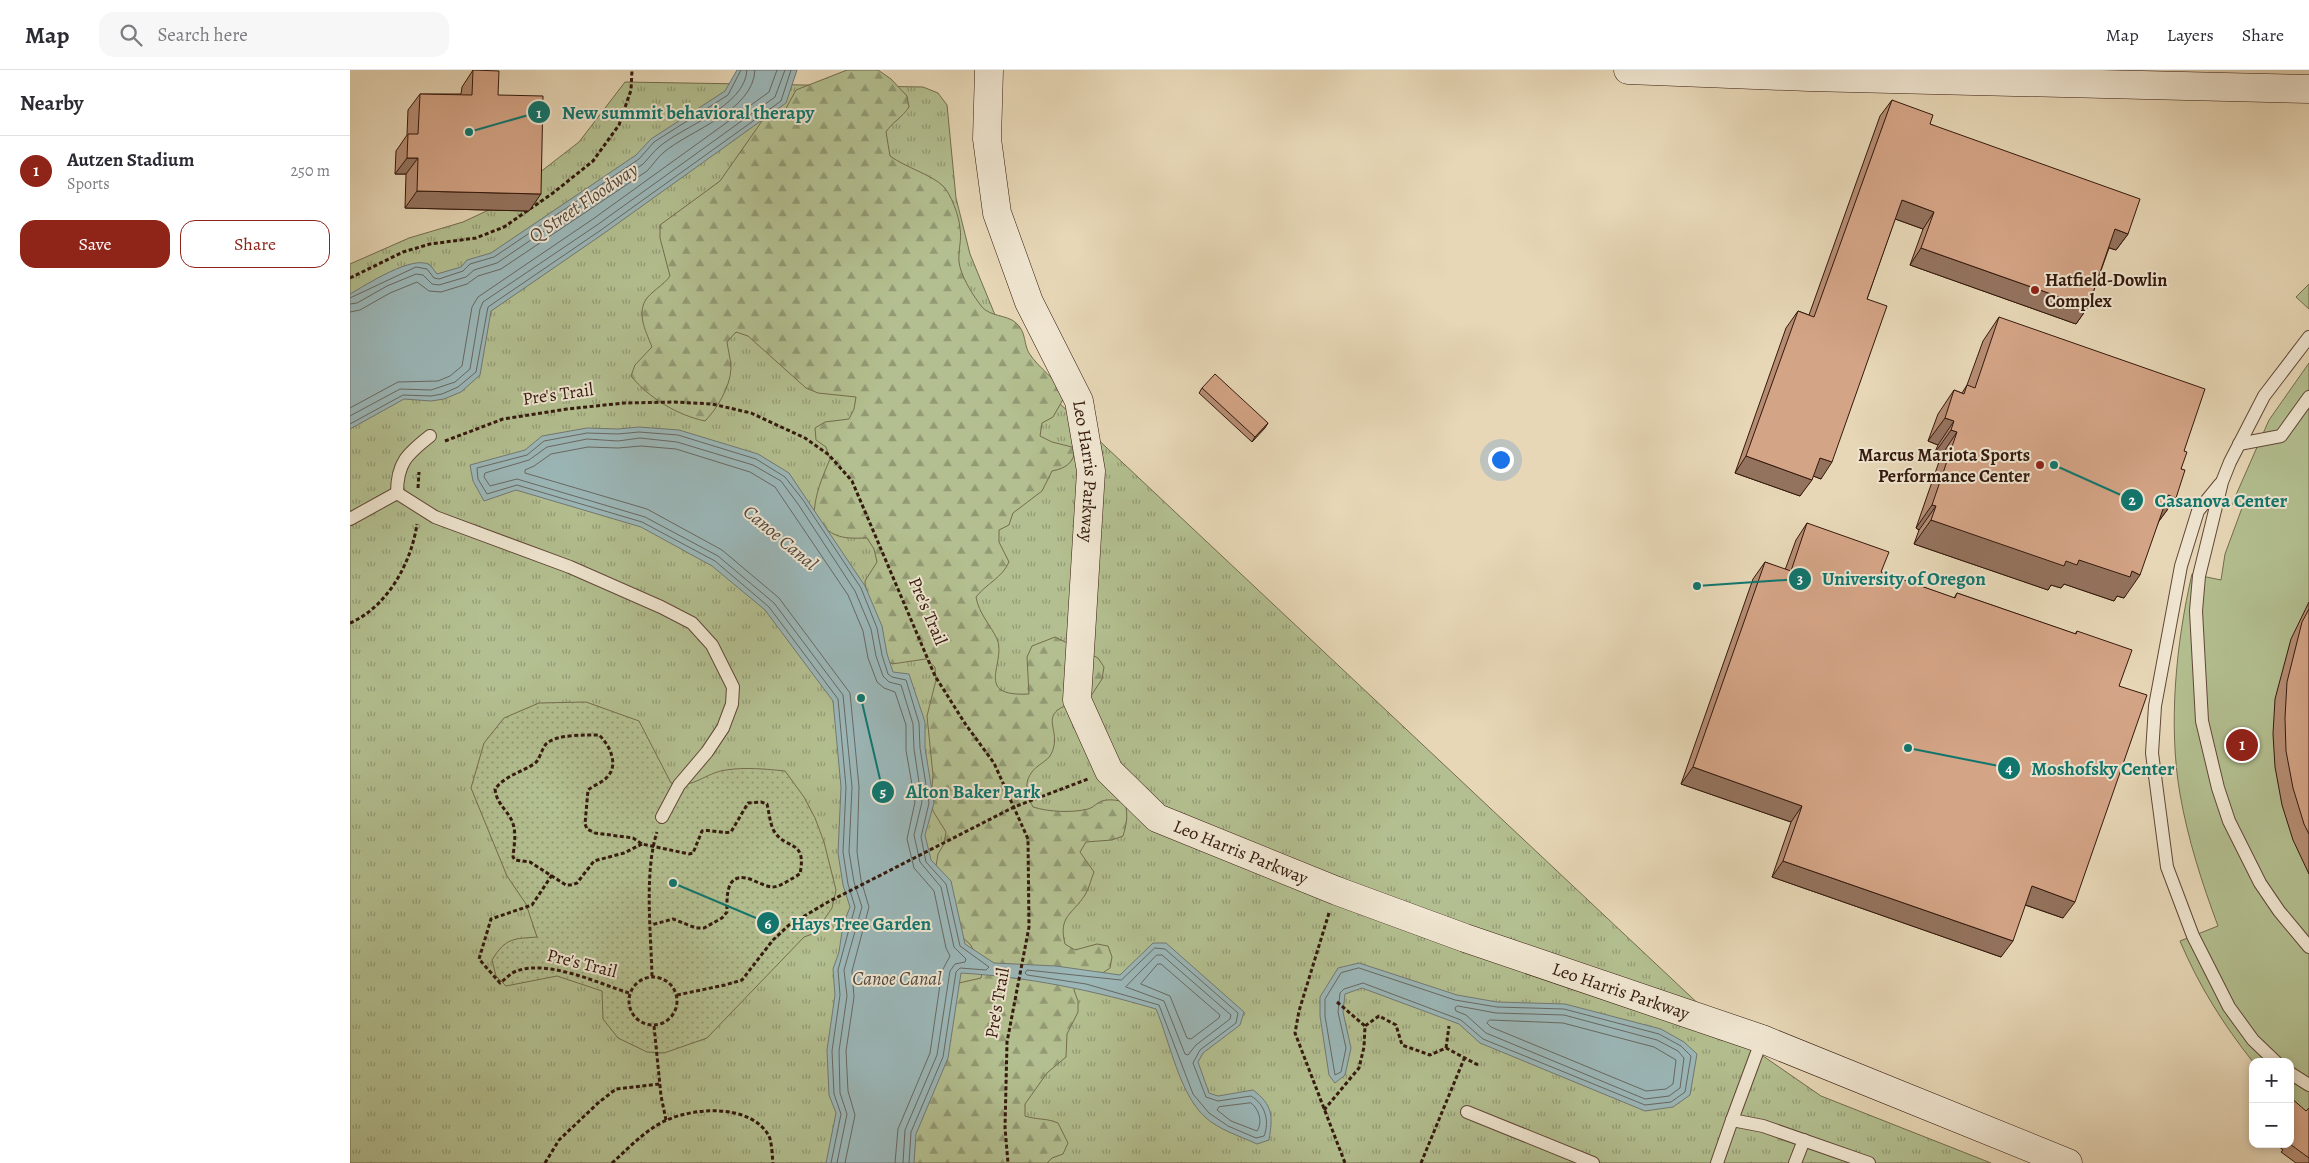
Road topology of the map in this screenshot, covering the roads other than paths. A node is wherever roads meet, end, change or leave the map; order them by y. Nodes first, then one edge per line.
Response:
1 (989, 70) edge
2 (1628, 70) edge
3 (1809, 73) edge
4 (2309, 89) edge
5 (2309, 337) edge
6 (2309, 397) edge
7 (430, 436) dead end
8 (2238, 444) junction
9 (2222, 482) junction
10 (397, 493) junction
11 (350, 519) edge
12 (662, 817) road end
13 (2309, 947) edge
14 (1762, 1039) junction
15 (2272, 1058) edge
16 (2294, 1075) edge
17 (2309, 1086) edge
18 (1467, 1112) dead end
19 (1732, 1120) junction
20 (1804, 1140) junction
21 (2057, 1161) edge
22 (1861, 1162) edge
23 (1593, 1163) edge
24 (1717, 1163) edge
25 (1794, 1163) edge

1 - 14 street, Leo Harris Parkway
2 - 3 street
3 - 4 street
5 - 8 lane
6 - 8 lane
7 - 10 lane
8 - 9 lane
9 - 13 lane
9 - 15 lane
10 - 11 lane
10 - 12 lane
14 - 19 lane
14 - 21 street, Leo Harris Parkway
16 - 17 lane
18 - 23 lane
19 - 20 lane
19 - 24 lane
20 - 22 lane
20 - 25 lane

